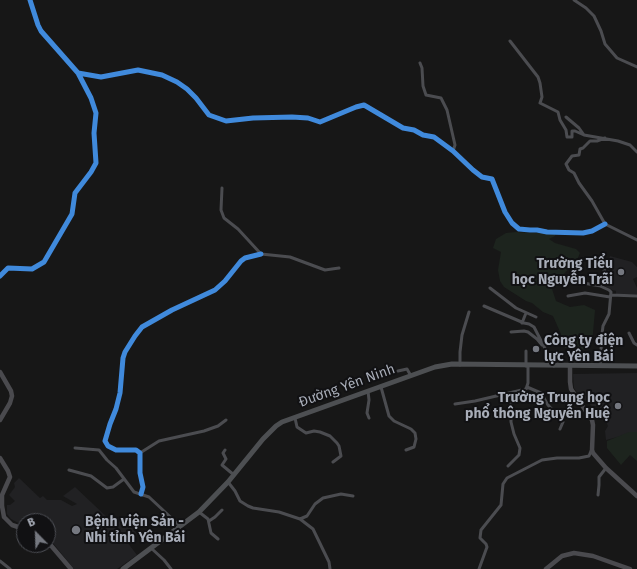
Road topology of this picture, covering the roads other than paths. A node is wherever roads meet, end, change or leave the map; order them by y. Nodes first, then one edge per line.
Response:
1 (30, 0) edge
2 (574, 0) edge
3 (510, 41) dead end
4 (420, 63) dead end
5 (637, 68) edge
6 (78, 74) junction
7 (566, 117) dead end
8 (584, 135) junction
9 (605, 138) junction
10 (637, 143) edge
11 (633, 148) junction
12 (453, 151) junction
13 (637, 152) edge
14 (222, 188) dead end
15 (604, 224) junction
16 (637, 240) edge
17 (260, 254) junction
18 (606, 264) dead end
19 (339, 268) dead end
20 (0, 276) edge
21 (571, 281) dead end
22 (601, 286) junction
23 (490, 288) dead end
24 (568, 296) dead end
25 (610, 296) junction
26 (637, 296) edge
27 (484, 306) dead end
28 (469, 312) dead end
29 (526, 313) junction
30 (536, 317) dead end
31 (522, 323) junction
32 (511, 332) dead end
33 (629, 333) dead end
34 (637, 345) edge
35 (546, 350) junction
36 (526, 351) dead end
37 (460, 364) junction
38 (527, 366) junction
39 (554, 366) junction
40 (570, 366) junction
41 (600, 366) junction
42 (637, 366) edge
43 (398, 371) dead end
44 (0, 372) edge
45 (411, 376) junction
46 (381, 387) junction
47 (527, 387) junction
48 (368, 392) junction
49 (511, 393) junction
50 (455, 404) dead end
51 (295, 418) junction
52 (369, 418) dead end
53 (0, 420) edge
54 (226, 420) dead end
55 (560, 429) dead end
56 (75, 448) dead end
57 (225, 450) dead end
58 (406, 450) dead end
59 (592, 450) junction
60 (140, 453) junction
61 (0, 458) edge
62 (333, 462) dead end
63 (508, 466) dead end
64 (606, 468) junction
65 (69, 470) dead end
66 (234, 475) junction
67 (124, 479) junction
68 (228, 482) junction
69 (141, 494) junction
70 (598, 495) dead end
71 (353, 496) dead end
72 (637, 496) edge
73 (222, 510) dead end
74 (200, 512) junction
75 (300, 519) junction
76 (209, 521) junction
77 (16, 526) edge
78 (180, 526) junction
79 (218, 539) dead end
80 (151, 548) junction
81 (56, 551) edge
82 (0, 561) edge
83 (10, 569) edge
84 (71, 569) edge
85 (123, 569) edge
86 (171, 569) edge
87 (330, 569) edge
88 (479, 569) edge
89 (546, 569) edge
90 (630, 569) edge

1 - 6 street
2 - 5 street
3 - 8 street
4 - 12 street
6 - 12 street
6 - 20 street
7 - 8 street
8 - 9 street
9 - 11 street
9 - 15 street
10 - 11 street
11 - 13 street
12 - 15 street
14 - 17 street
15 - 16 street
17 - 19 street
17 - 60 street
18 - 22 street
21 - 22 street
22 - 25 street
23 - 29 street
24 - 25 street
25 - 26 street
25 - 41 street
27 - 31 street
28 - 37 street
29 - 30 street
29 - 31 street
31 - 35 street
32 - 35 street
33 - 34 street
35 - 39 street
36 - 38 street
37 - 38 main road, Đường Yên Ninh
37 - 45 main road, Đường Yên Ninh
38 - 39 main road, Đường Yên Ninh
38 - 47 street
39 - 40 main road, Đường Yên Ninh
40 - 41 main road, Đường Yên Ninh
40 - 59 street
41 - 42 main road, Đường Yên Ninh
43 - 45 street
44 - 53 street
45 - 46 main road, Đường Yên Ninh
46 - 48 main road, Đường Yên Ninh
46 - 58 street
47 - 49 street
47 - 55 street
48 - 51 main road, Đường Yên Ninh
48 - 52 street
49 - 50 street
49 - 63 street
51 - 62 street
51 - 66 main road, Đường Yên Ninh
54 - 60 street
56 - 67 street
57 - 66 street
59 - 64 street
59 - 88 street
60 - 69 street
61 - 77 street
64 - 70 street
64 - 72 street
65 - 67 street
66 - 68 main road, Đường Yên Ninh
67 - 69 street
68 - 74 main road, Đường Yên Ninh
68 - 75 street
69 - 78 street
71 - 75 street
73 - 76 street
74 - 76 street
74 - 78 main road, Đường Yên Ninh
75 - 87 street
76 - 79 street
78 - 80 main road, Đường Yên Ninh
80 - 85 main road, Đường Yên Ninh
80 - 86 street
81 - 84 street
82 - 83 street
89 - 90 street

